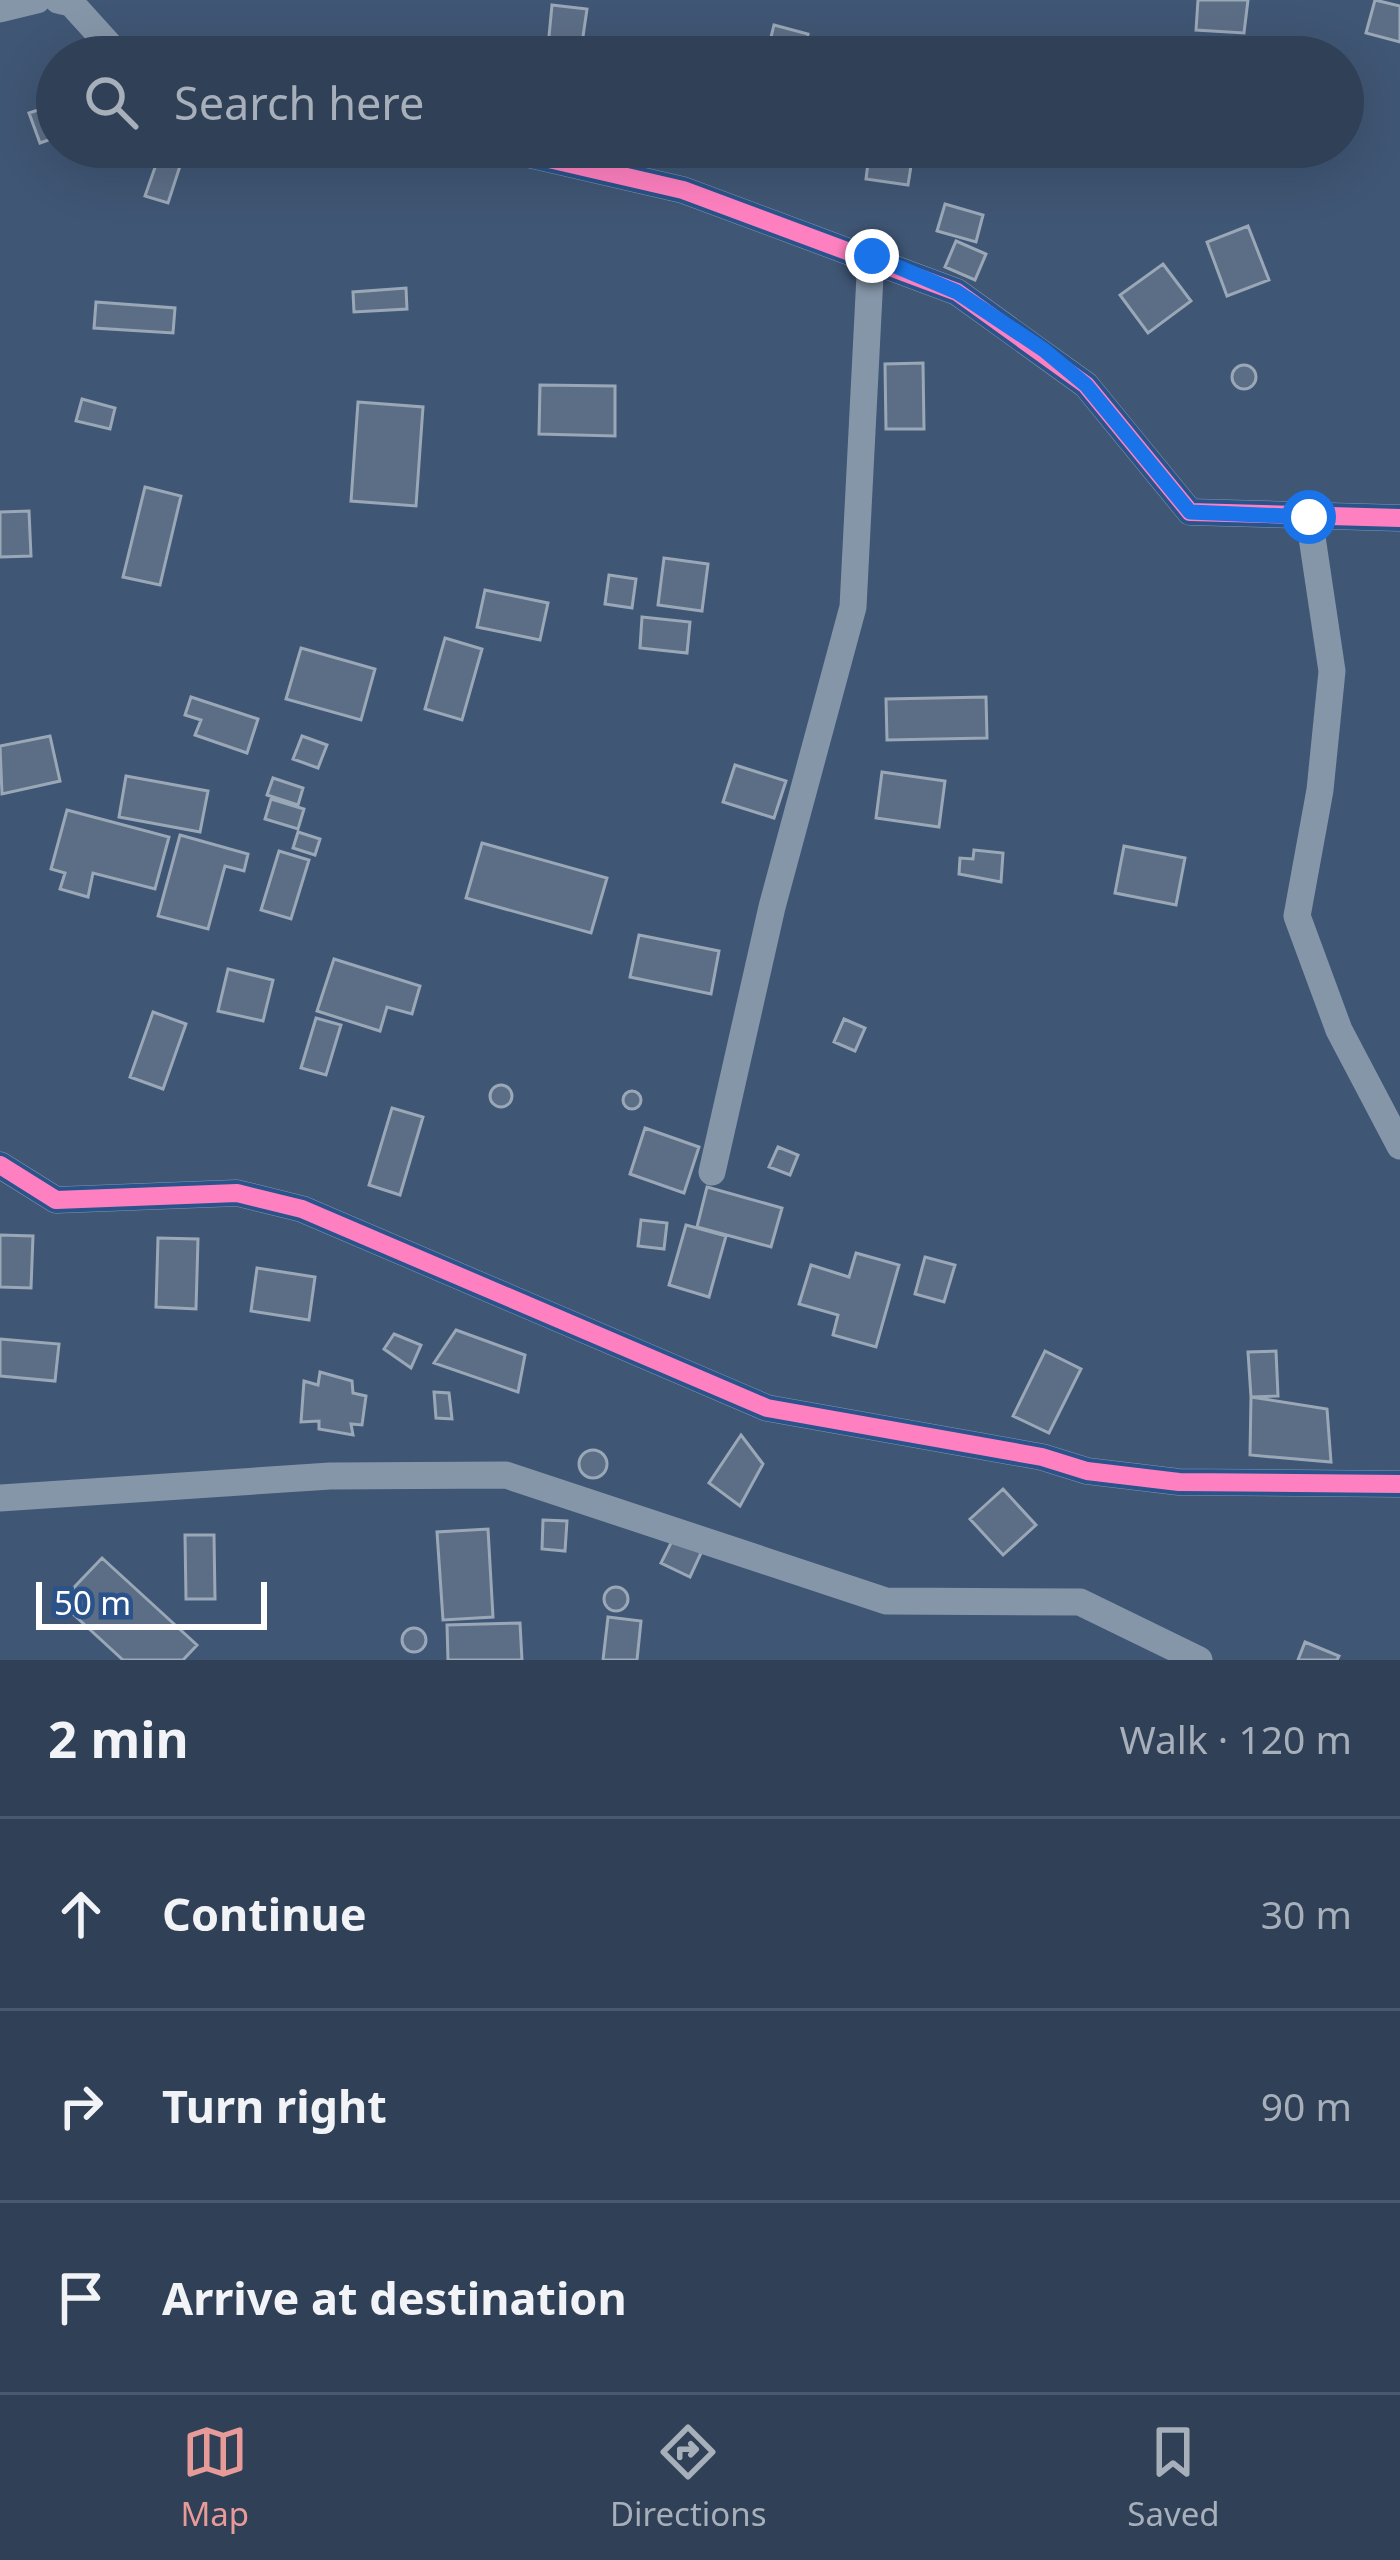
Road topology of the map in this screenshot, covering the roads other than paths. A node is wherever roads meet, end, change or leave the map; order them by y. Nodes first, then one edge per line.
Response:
1 (38, 0) edge
2 (58, 0) edge
3 (0, 9) edge
4 (101, 36) edge
5 (588, 168) edge
6 (872, 256) junction
7 (1309, 517) junction
8 (1400, 518) edge
9 (1400, 1146) edge
10 (0, 1165) edge
11 (712, 1172) dead end
12 (1400, 1484) edge
13 (0, 1498) edge
14 (1199, 1660) edge

1 - 3 street
2 - 4 street
5 - 6 street
6 - 7 street
6 - 11 street
7 - 8 street
7 - 9 street
10 - 12 street
13 - 14 street

